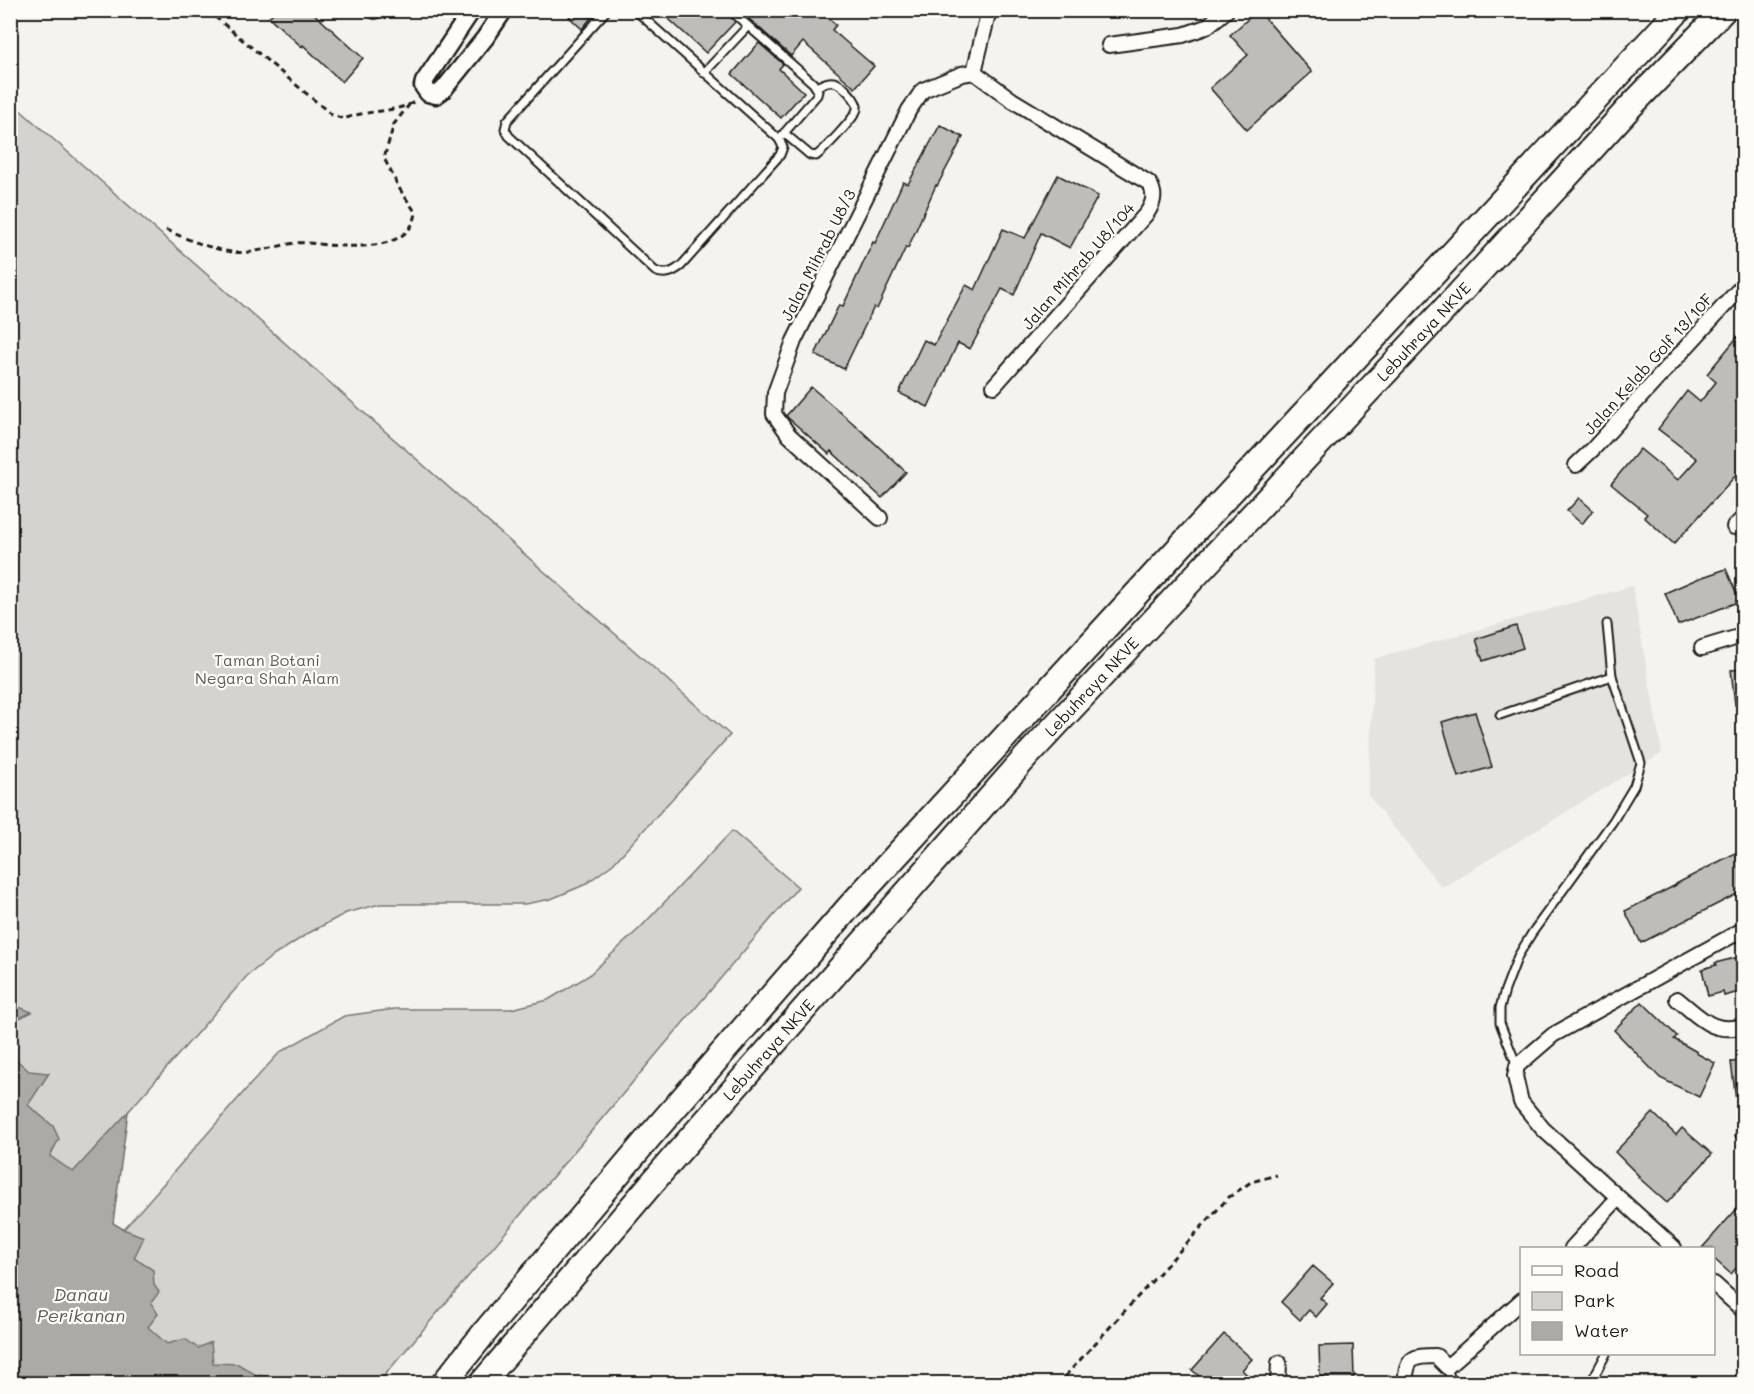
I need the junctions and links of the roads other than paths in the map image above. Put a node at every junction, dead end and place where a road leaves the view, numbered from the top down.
1 (472, 10) edge
2 (504, 10) edge
3 (607, 10) edge
4 (635, 10) edge
5 (730, 10) edge
6 (988, 10) edge
7 (1227, 10) edge
8 (1679, 10) edge
9 (1724, 10) edge
10 (748, 26) junction
11 (1109, 45) dead end
12 (704, 72) junction
13 (974, 72) junction
14 (816, 87) junction
15 (782, 136) junction
16 (1743, 284) edge
17 (994, 386) dead end
18 (1576, 465) dead end
19 (880, 518) dead end
20 (1607, 624) dead end
21 (1743, 638) edge
22 (1702, 648) dead end
23 (1612, 676) junction
24 (1500, 716) dead end
25 (1743, 928) edge
26 (1677, 999) dead end
27 (1743, 1026) edge
28 (1517, 1066) junction
29 (1743, 1128) edge
30 (1743, 1138) edge
31 (1618, 1198) junction
32 (1573, 1247) edge
33 (1673, 1247) edge
34 (1715, 1286) edge
35 (1520, 1301) edge
36 (1743, 1311) edge
37 (1605, 1355) edge
38 (1279, 1363) dead end
39 (1447, 1367) junction
40 (488, 1376) edge
41 (443, 1383) edge
42 (1278, 1383) edge
43 (1405, 1383) edge
44 (1452, 1383) edge
45 (1590, 1383) edge

1 - 2 street
3 - 15 lane
4 - 12 lane
5 - 10 lane
6 - 13 street
7 - 11 street
8 - 41 highway, Lebuhraya NKVE
9 - 40 highway, Lebuhraya NKVE
10 - 12 lane
10 - 14 lane
12 - 15 lane
13 - 17 street, Jalan Mihrab U8/104
13 - 19 street, Jalan Mihrab U8/3
14 - 15 lane
14 - 15 lane
16 - 18 street, Jalan Kelab Golf 13/10F
20 - 23 lane
21 - 22 street
23 - 24 lane
23 - 28 lane
25 - 28 street
26 - 27 street
28 - 31 street
29 - 30 lane
31 - 32 street
31 - 33 street
34 - 36 street
35 - 39 street
37 - 45 lane
38 - 42 street
39 - 43 street
39 - 44 lane

